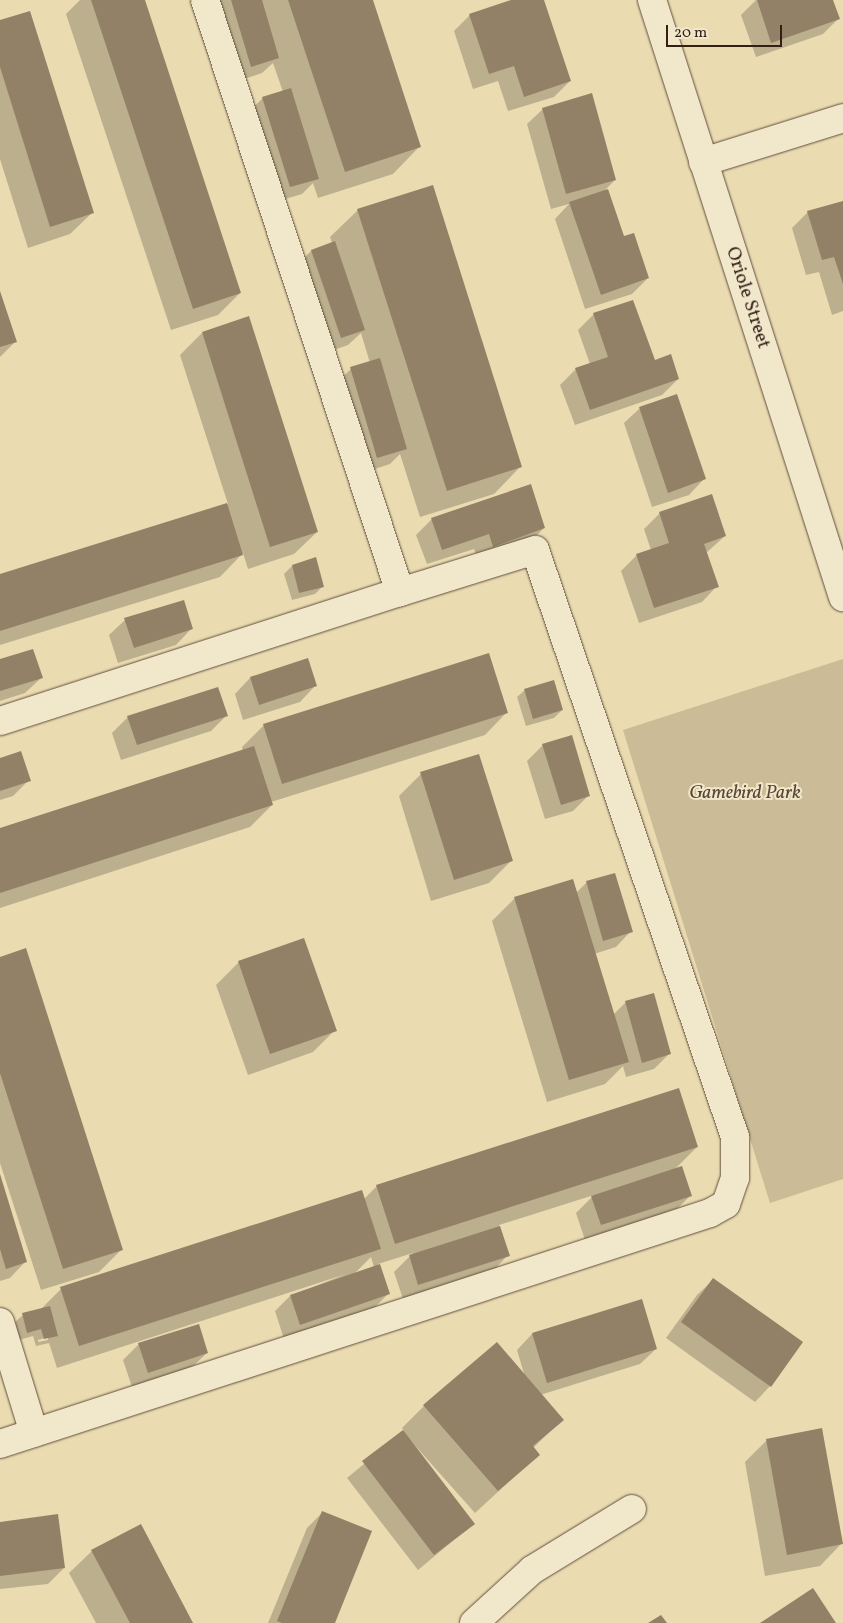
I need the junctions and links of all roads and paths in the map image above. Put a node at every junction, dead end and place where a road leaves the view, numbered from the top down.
1 (205, 0) edge
2 (652, 0) edge
3 (843, 118) edge
4 (703, 162) junction
5 (400, 592) junction
6 (843, 597) edge
7 (0, 721) edge
8 (0, 1322) edge
9 (34, 1433) junction
10 (0, 1444) edge
11 (632, 1509) dead end
12 (474, 1623) edge

1 - 5 street
2 - 4 street, Oriole Street
3 - 4 street
4 - 6 street, Oriole Street
5 - 7 street
5 - 9 street
8 - 9 street
9 - 10 street
11 - 12 street

